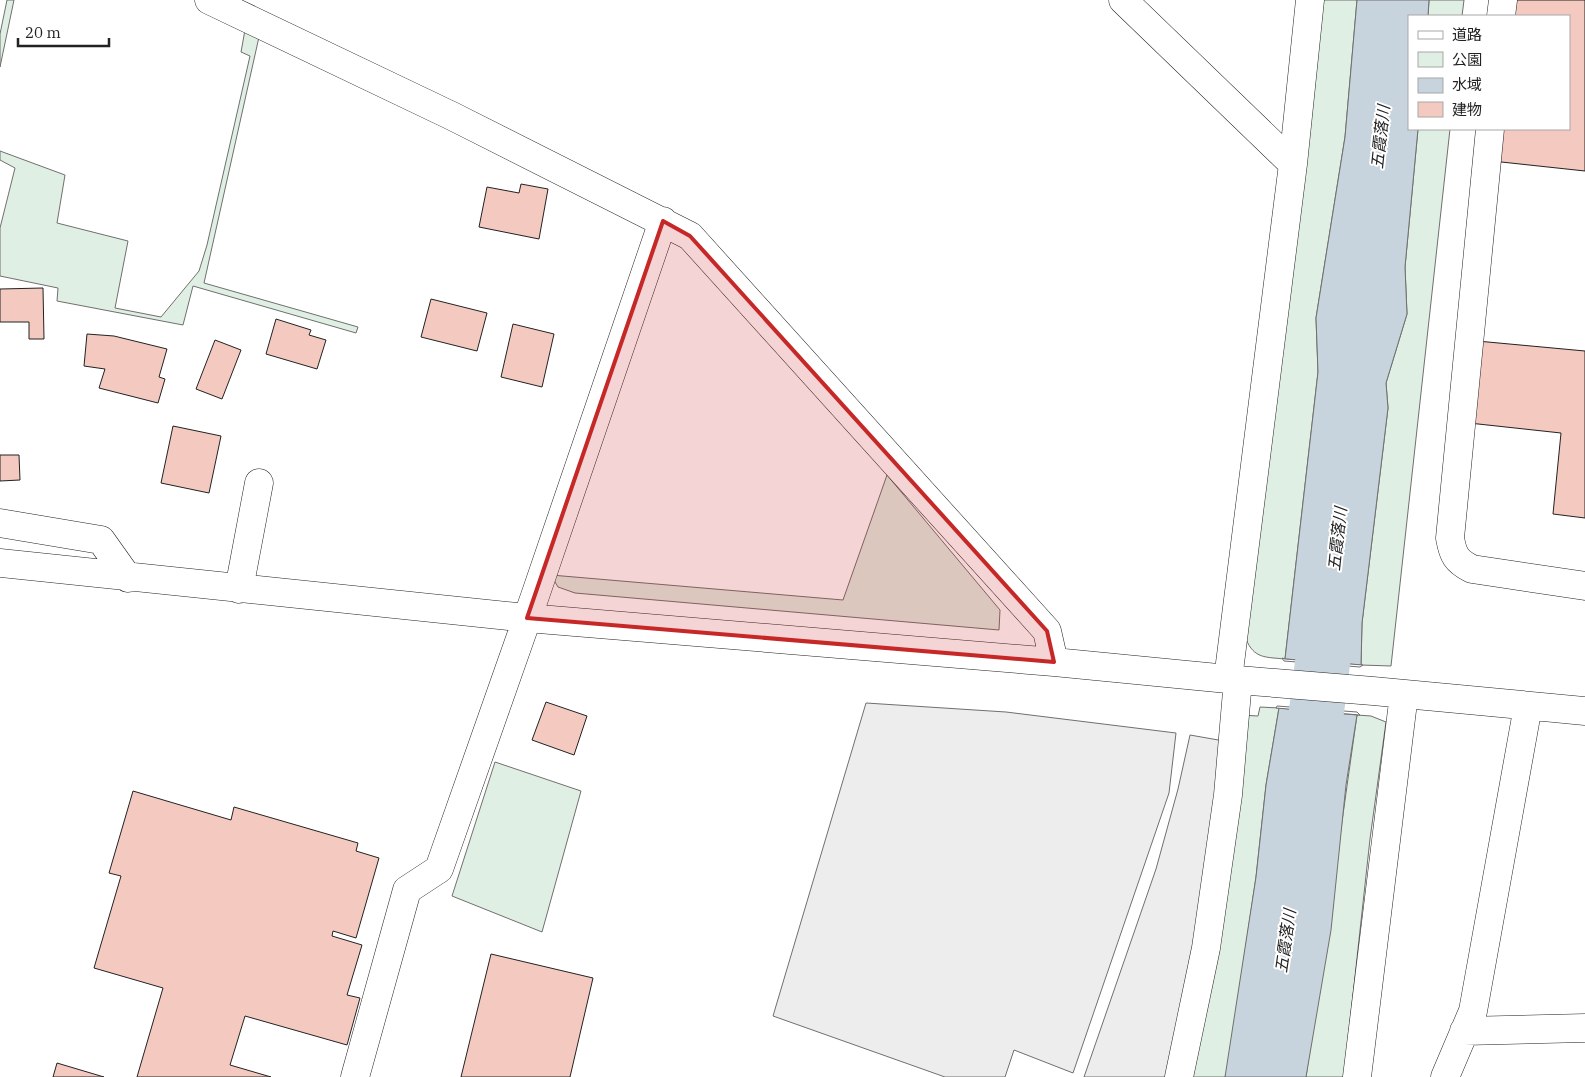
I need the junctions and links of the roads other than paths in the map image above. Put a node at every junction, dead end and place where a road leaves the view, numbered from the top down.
1 (209, 0) edge
2 (1123, 0) edge
3 (1310, 0) edge
4 (1503, 0) edge
5 (1501, 15) edge
6 (1490, 130) edge
7 (1292, 164) junction
8 (663, 221) junction
9 (259, 483) dead end
10 (0, 523) edge
11 (0, 564) edge
12 (128, 578) junction
13 (1585, 586) edge
14 (239, 589) junction
15 (527, 618) junction
16 (1054, 662) junction
17 (1243, 681) junction
18 (1404, 694) junction
19 (1528, 706) junction
20 (1585, 711) edge
21 (1585, 1028) edge
22 (1464, 1031) junction
23 (355, 1077) edge
24 (1179, 1077) edge
25 (1356, 1077) edge
26 (1445, 1077) edge

1 - 8 street
2 - 7 street
3 - 7 street
4 - 5 street
6 - 13 street
7 - 17 street
8 - 15 street
8 - 16 street
9 - 14 street
10 - 12 street
11 - 12 street
12 - 14 street
14 - 15 street
15 - 16 street
15 - 23 street
16 - 17 street
17 - 18 street
17 - 24 street
18 - 19 street
18 - 25 street
19 - 20 street
19 - 22 street
21 - 22 street
22 - 26 street

